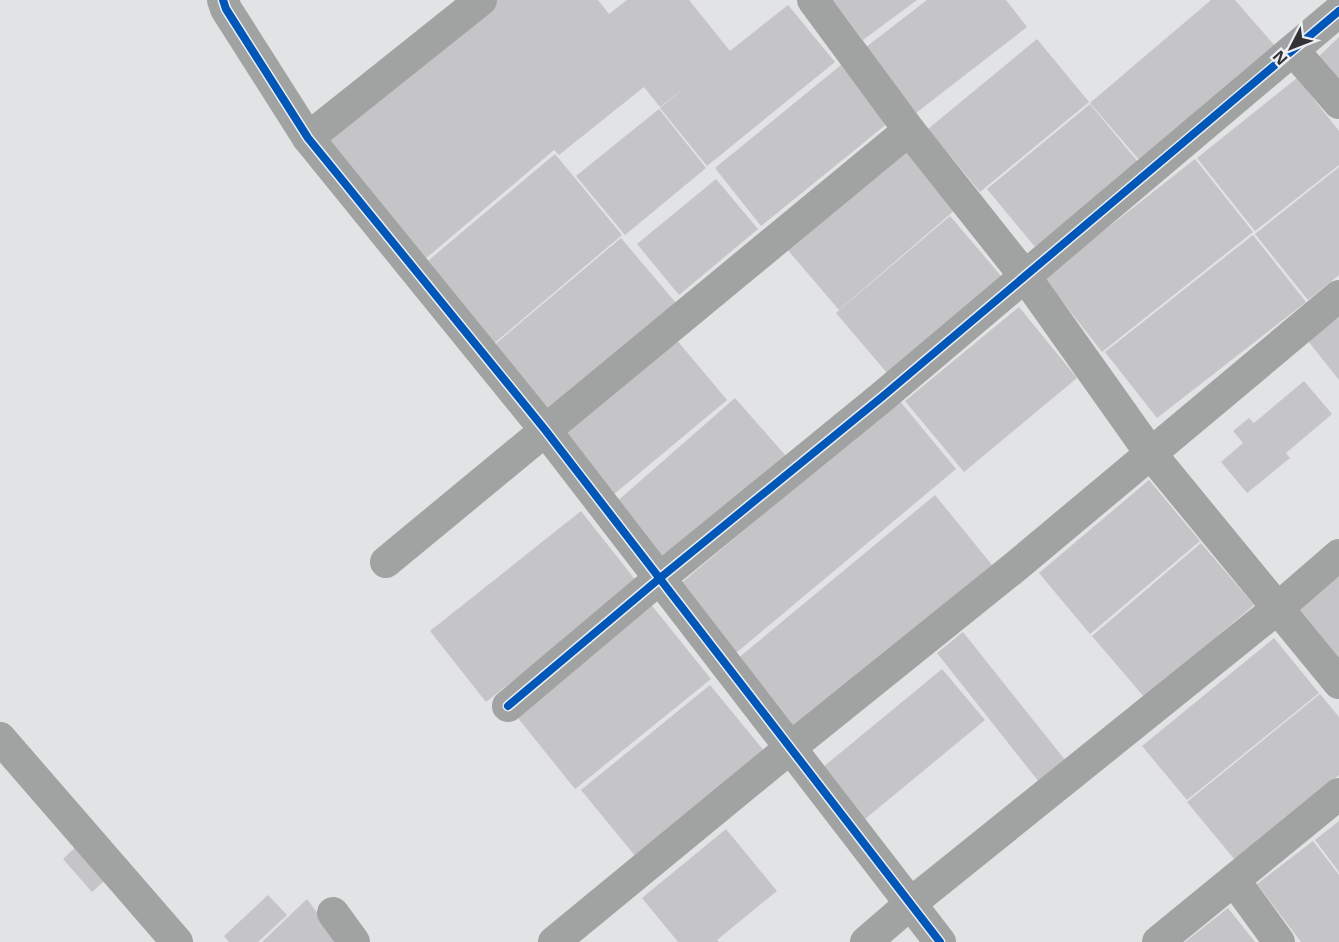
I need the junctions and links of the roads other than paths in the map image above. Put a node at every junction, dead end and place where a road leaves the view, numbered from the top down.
1 (223, 0) edge
2 (481, 0) edge
3 (813, 0) edge
4 (1339, 11) edge
5 (1293, 50) junction
6 (1339, 103) edge
7 (909, 130) junction
8 (309, 138) junction
9 (1024, 275) junction
10 (1339, 296) edge
11 (546, 431) junction
12 (1151, 454) junction
13 (1339, 555) edge
14 (386, 562) dead end
15 (660, 578) junction
16 (1278, 608) junction
17 (1339, 683) edge
18 (508, 706) dead end
19 (0, 738) edge
20 (790, 748) junction
21 (1339, 794) edge
22 (1234, 880) junction
23 (910, 904) junction
24 (333, 913) dead end
25 (177, 942) edge
26 (354, 942) edge
27 (554, 942) edge
28 (866, 942) edge
29 (940, 942) edge
30 (1158, 942) edge
31 (1279, 942) edge

1 - 8 street
2 - 8 street
3 - 7 street
4 - 5 street
5 - 6 street
5 - 9 street
7 - 9 street
7 - 11 street
8 - 11 street
9 - 12 street
9 - 15 street
10 - 12 street
11 - 14 street
11 - 15 street
12 - 16 street
12 - 20 street
13 - 16 street
15 - 18 street
15 - 20 street
16 - 17 street
16 - 23 street
19 - 25 street
20 - 23 street
20 - 27 street
21 - 22 street
22 - 30 street
22 - 31 street
23 - 28 street
23 - 29 street
24 - 26 street

